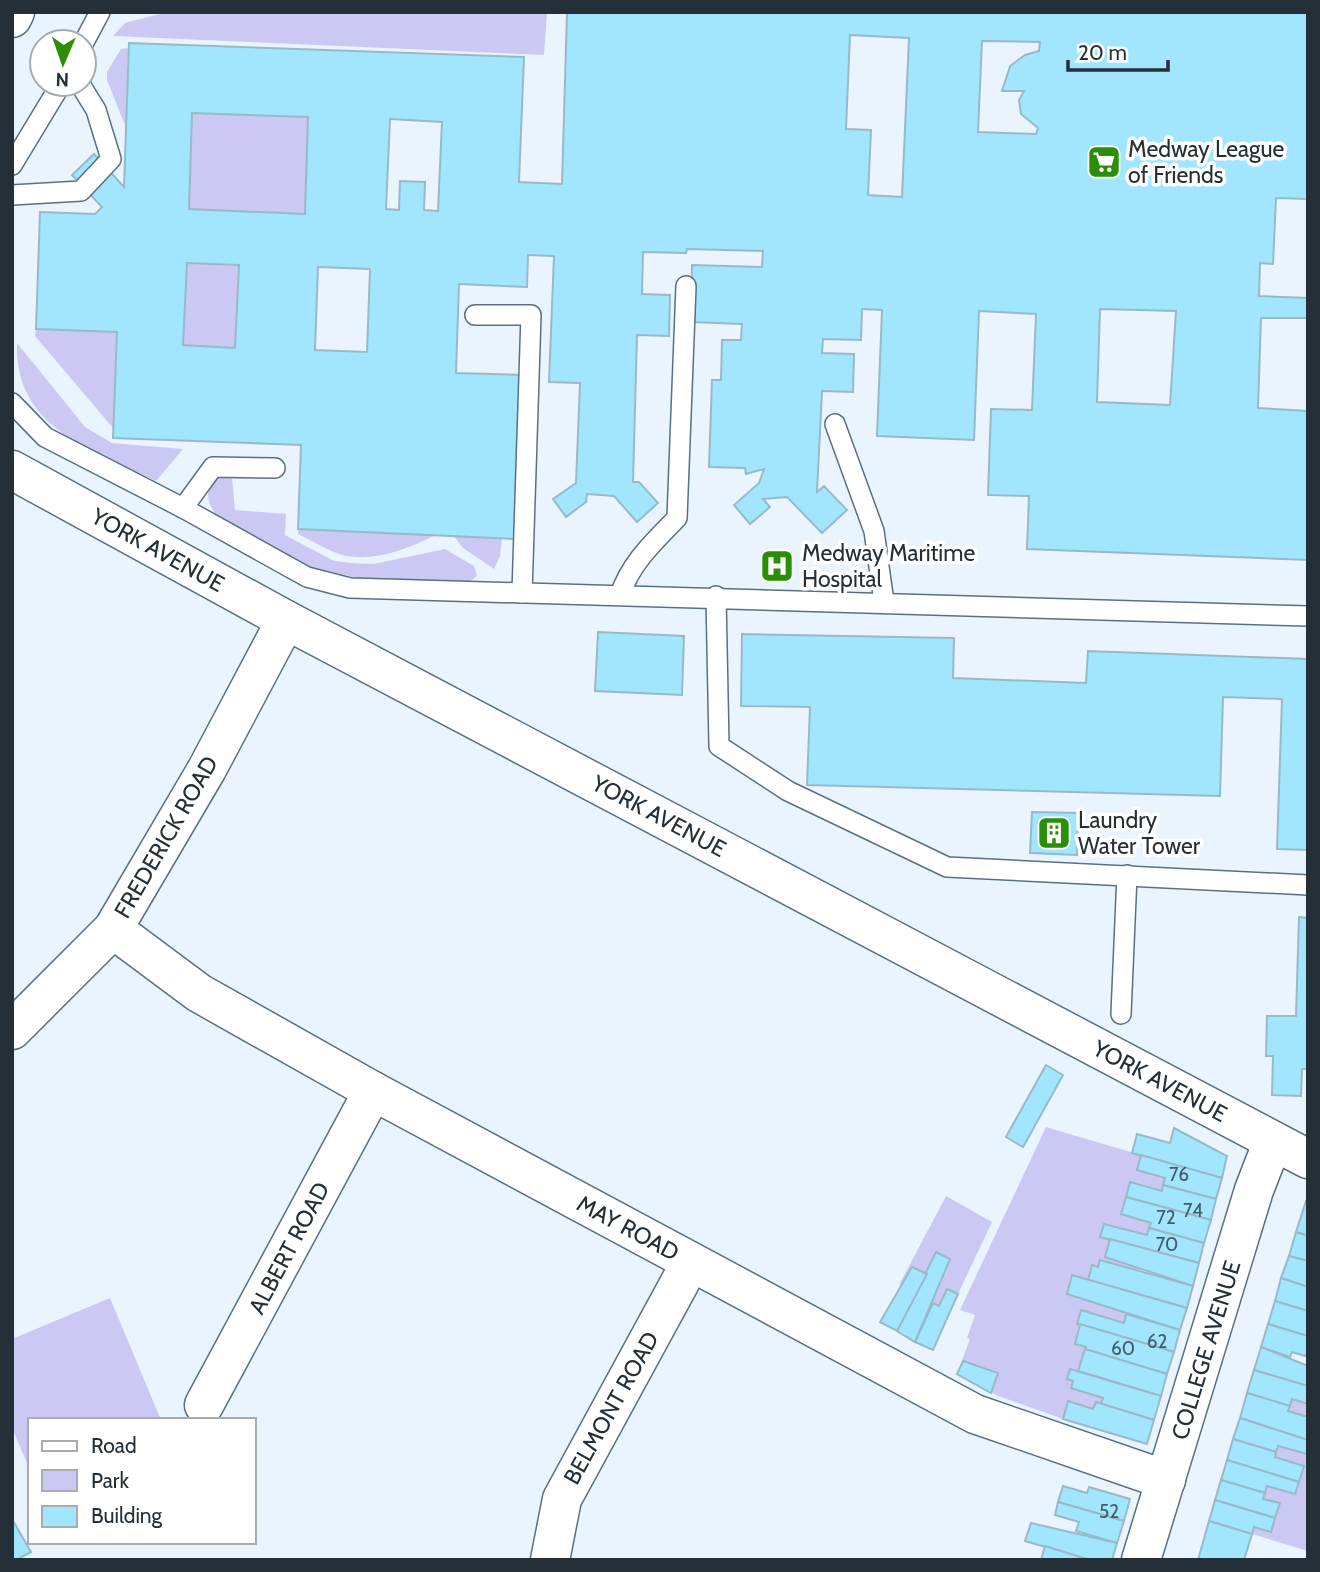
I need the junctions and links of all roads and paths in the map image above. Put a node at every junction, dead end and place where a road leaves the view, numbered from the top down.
1 (15, 12) edge
2 (100, 12) edge
3 (12, 18) edge
4 (91, 28) edge
5 (52, 98) edge
6 (89, 98) edge
7 (12, 164) edge
8 (12, 195) edge
9 (686, 286) dead end
10 (475, 315) dead end
11 (12, 403) edge
12 (835, 424) dead end
13 (275, 468) dead end
14 (12, 470) edge
15 (183, 508) junction
16 (522, 593) junction
17 (620, 595) junction
18 (716, 596) junction
19 (884, 602) junction
20 (1308, 616) edge
21 (286, 620) junction
22 (1127, 875) junction
23 (1308, 885) edge
24 (113, 929) junction
25 (1121, 1014) dead end
26 (12, 1030) edge
27 (373, 1091) junction
28 (1273, 1141) junction
29 (1308, 1159) edge
30 (691, 1262) junction
31 (204, 1405) dead end
32 (1167, 1480) junction
33 (550, 1560) edge
34 (1141, 1560) edge

1 - 3 street
2 - 4 lane
5 - 7 lane
6 - 8 lane
9 - 17 lane
10 - 16 lane
11 - 15 lane
12 - 19 lane
13 - 15 lane
14 - 21 street, YORK AVENUE
15 - 16 lane
16 - 17 lane
17 - 18 lane
18 - 19 lane
18 - 22 lane
19 - 20 lane
21 - 24 street, FREDERICK ROAD
21 - 28 street, YORK AVENUE
22 - 23 lane
22 - 25 lane
24 - 26 street, FREDERICK ROAD
24 - 27 street, MAY ROAD
27 - 30 street, MAY ROAD
27 - 31 street, ALBERT ROAD
28 - 29 street, YORK AVENUE
28 - 32 street, COLLEGE AVENUE
30 - 32 street, MAY ROAD
30 - 33 street, BELMONT ROAD
32 - 34 street, COLLEGE AVENUE

